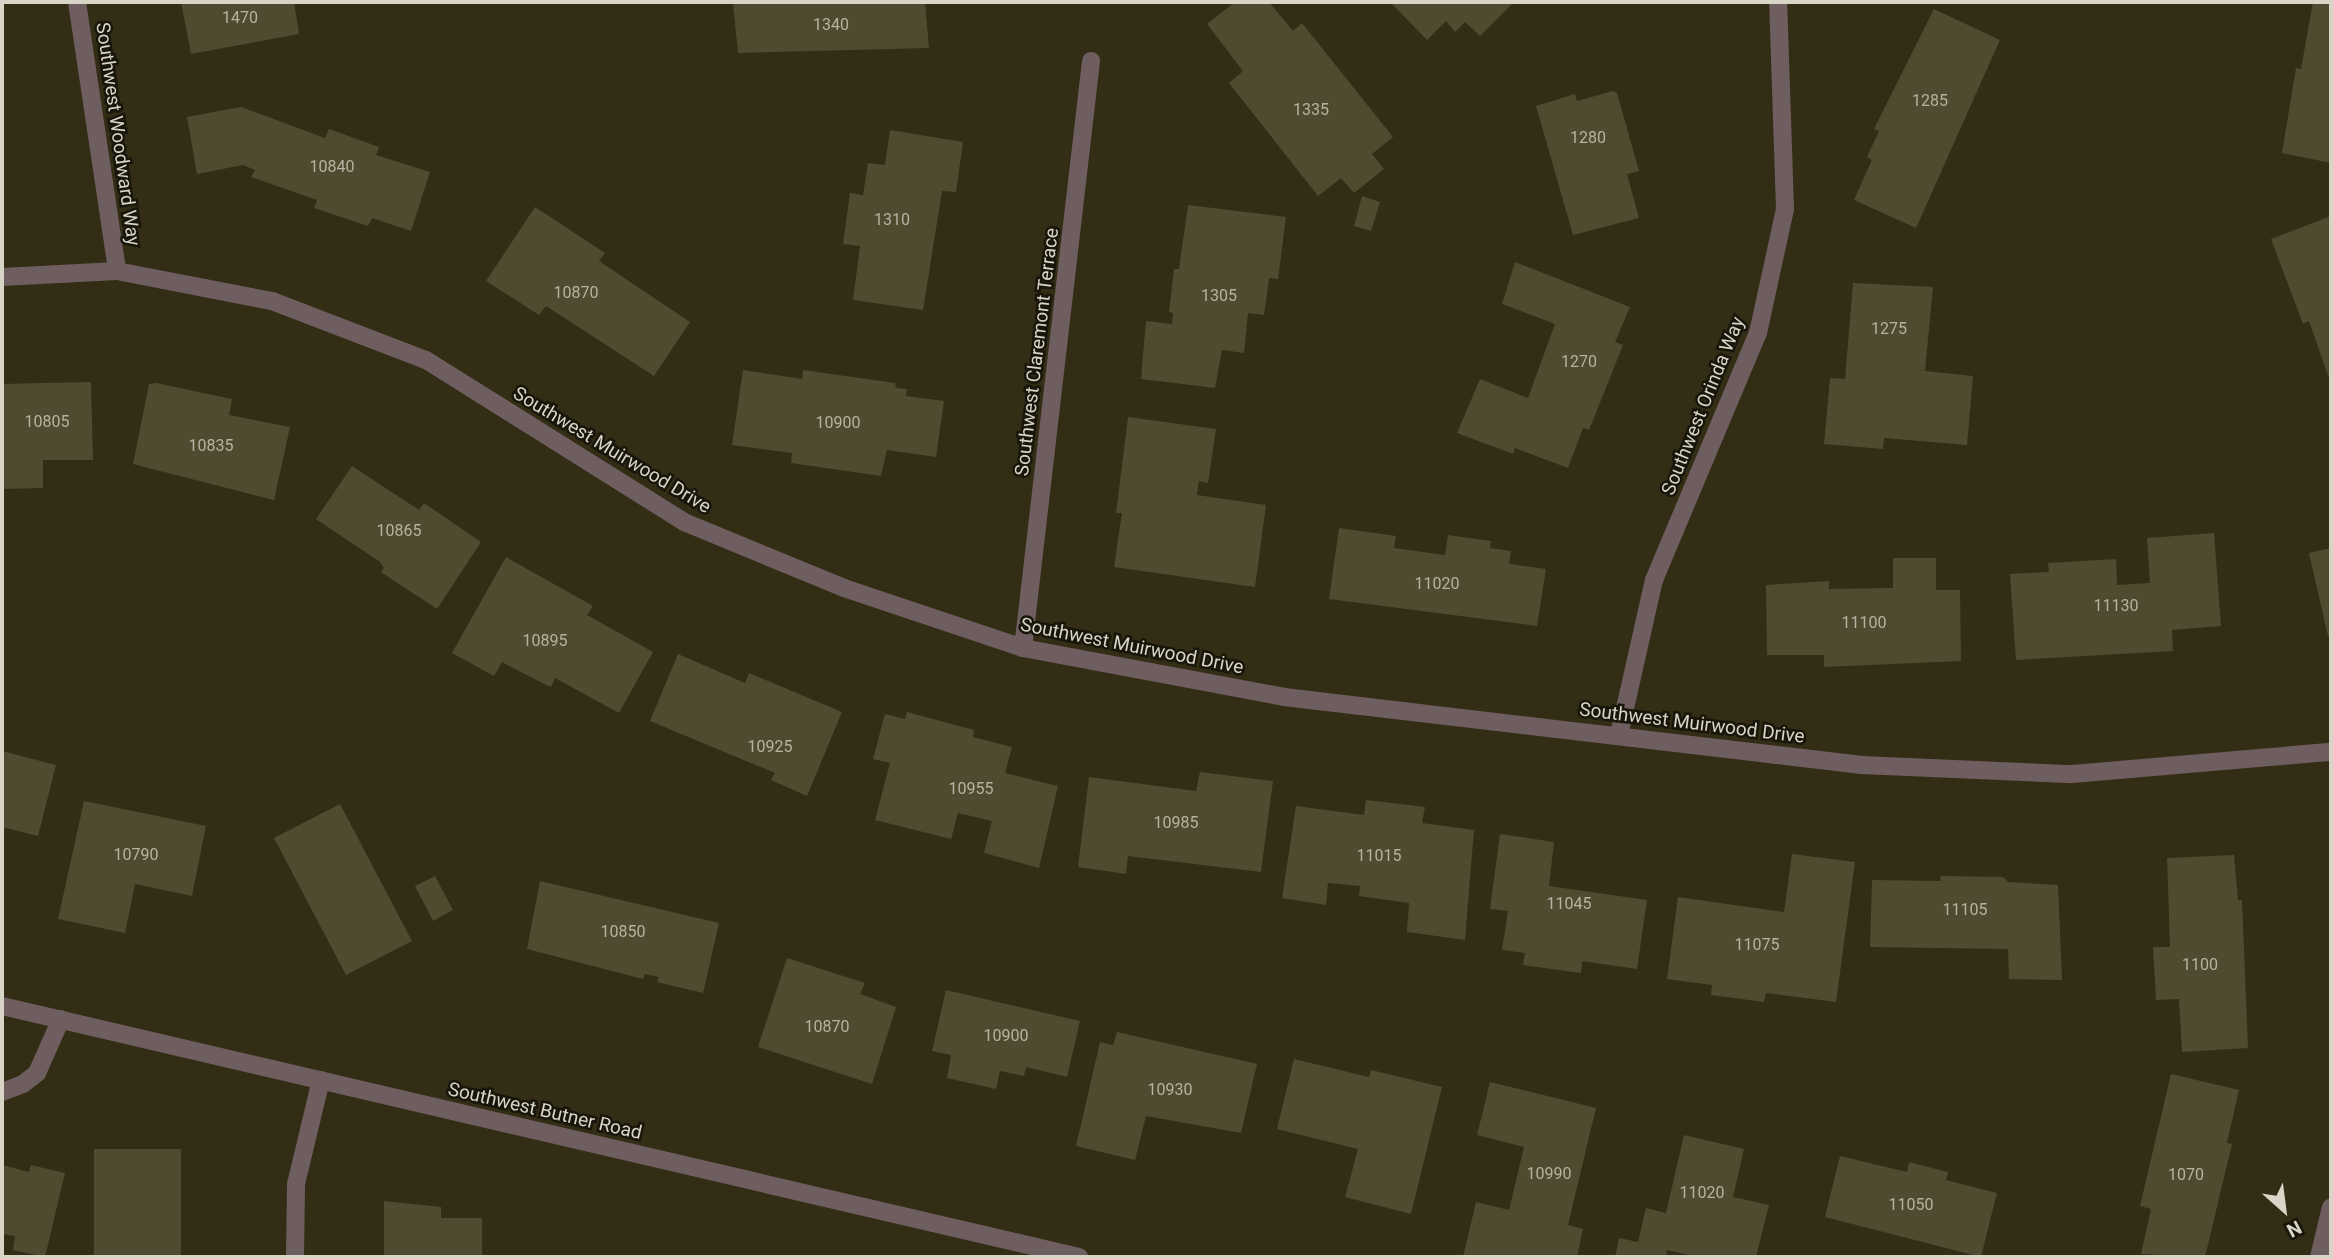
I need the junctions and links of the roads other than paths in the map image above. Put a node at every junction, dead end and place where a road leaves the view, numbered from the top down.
1 (77, 2) edge
2 (1778, 2) edge
3 (1091, 61) dead end
4 (117, 271) junction
5 (2, 277) edge
6 (1023, 648) junction
7 (1619, 736) junction
8 (2331, 752) edge
9 (2, 1006) edge
10 (61, 1019) junction
11 (321, 1080) junction
12 (2, 1092) edge
13 (2331, 1207) edge
14 (295, 1257) edge
15 (1079, 1257) edge
16 (2319, 1257) edge

1 - 4 street, Southwest Woodward Way
2 - 7 street, Southwest Orinda Way
3 - 6 street, Southwest Claremont Terrace
4 - 5 street, Southwest Muirwood Drive
4 - 6 street, Southwest Muirwood Drive
6 - 7 street, Southwest Muirwood Drive
7 - 8 street, Southwest Muirwood Drive
9 - 10 street, Southwest Butner Road
10 - 11 street, Southwest Butner Road
10 - 12 street
11 - 14 street
11 - 15 street, Southwest Butner Road
13 - 16 street

